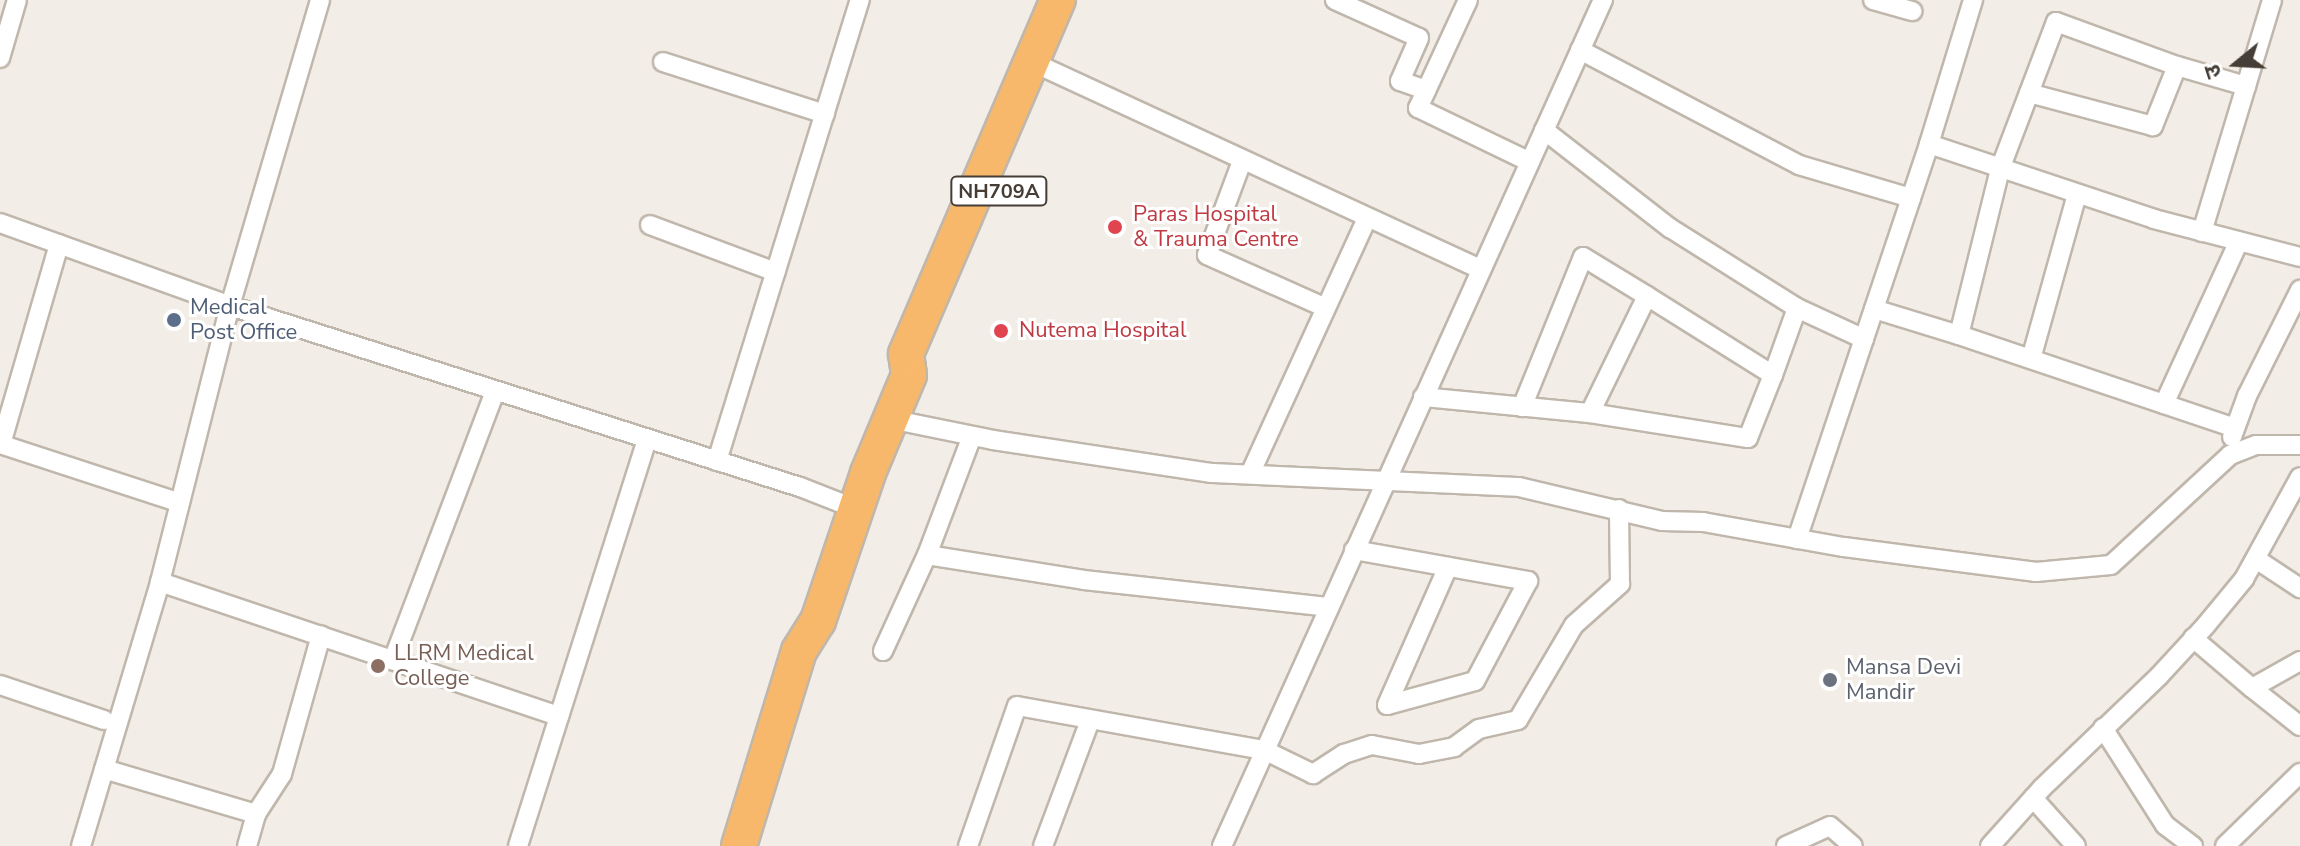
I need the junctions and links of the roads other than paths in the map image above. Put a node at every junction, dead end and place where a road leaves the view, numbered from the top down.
1 (17, 0) edge
2 (320, 0) edge
3 (860, 0) edge
4 (1058, 0) edge
5 (1082, 0) edge
6 (1335, 0) edge
7 (1468, 0) edge
8 (1603, 0) edge
9 (1873, 0) edge
10 (1973, 0) edge
11 (2272, 0) edge
12 (1912, 11) dead end
13 (1580, 50) junction
14 (1, 51) edge
15 (663, 62) dead end
16 (1040, 66) junction
17 (2177, 66) junction
18 (2246, 86) junction
19 (1426, 90) junction
20 (2029, 93) junction
21 (825, 114) junction
22 (1544, 130) junction
23 (1929, 144) junction
24 (1242, 161) junction
25 (1530, 162) junction
26 (2000, 169) junction
27 (2077, 194) junction
28 (1911, 198) junction
29 (1367, 218) junction
30 (0, 223) edge
31 (650, 225) dead end
32 (2202, 232) junction
33 (2239, 241) junction
34 (59, 244) junction
35 (2300, 257) edge
36 (1481, 269) junction
37 (776, 272) junction
38 (2300, 290) edge
39 (1647, 296) junction
40 (230, 306) junction
41 (1326, 308) junction
42 (1797, 308) junction
43 (1874, 309) junction
44 (1959, 335) junction
45 (1864, 339) junction
46 (2031, 359) junction
47 (1773, 375) junction
48 (495, 392) junction
49 (1423, 397) junction
50 (2164, 404) junction
51 (1522, 407) junction
52 (1590, 413) junction
53 (890, 419) junction
54 (2235, 428) junction
55 (972, 436) junction
56 (647, 439) junction
57 (1, 444) edge
58 (2300, 445) edge
59 (2230, 455) junction
60 (717, 461) junction
61 (1250, 474) junction
62 (2300, 477) edge
63 (1386, 479) junction
64 (180, 503) junction
65 (856, 509) junction
66 (1619, 509) junction
67 (1797, 539) junction
68 (1354, 550) junction
69 (927, 555) junction
70 (2256, 559) junction
71 (1448, 567) junction
72 (160, 582) junction
73 (2300, 588) edge
74 (1328, 607) junction
75 (818, 621) junction
76 (321, 635) junction
77 (2193, 638) junction
78 (883, 651) dead end
79 (393, 660) junction
80 (2300, 661) edge
81 (0, 685) edge
82 (2252, 688) junction
83 (559, 716) junction
84 (104, 720) dead end
85 (1090, 720) junction
86 (2300, 726) edge
87 (2103, 728) junction
88 (1264, 750) junction
89 (104, 769) junction
90 (2300, 773) edge
91 (2033, 798) junction
92 (256, 814) junction
93 (1830, 826) junction
94 (81, 846) edge
95 (247, 846) edge
96 (518, 846) edge
97 (739, 846) edge
98 (764, 846) edge
99 (968, 846) edge
100 (1043, 846) edge
101 (1222, 846) edge
102 (1786, 846) edge
103 (1821, 846) edge
104 (1853, 846) edge
105 (1990, 846) edge
106 (2076, 846) edge
107 (2193, 846) edge
108 (2225, 846) edge

1 - 14 street
2 - 40 street
3 - 21 street
4 - 16 highway, NH709A
5 - 16 highway, NH709A
6 - 19 street
7 - 19 street
8 - 13 street
9 - 12 street
10 - 23 street
11 - 18 street
13 - 22 street
13 - 28 street
15 - 21 street
16 - 24 street
16 - 53 highway, NH709A
17 - 18 street
17 - 20 street
17 - 20 street
18 - 32 street
19 - 25 street
20 - 26 street
21 - 37 street
22 - 25 street
22 - 42 street
23 - 26 street
23 - 28 street
24 - 29 street
24 - 41 street
25 - 36 street
26 - 27 street
26 - 44 street
27 - 32 street
27 - 46 street
28 - 43 street
29 - 36 street
29 - 41 street
30 - 34 street
31 - 37 street
32 - 33 street
33 - 35 street
33 - 50 street
34 - 40 street
34 - 57 street
36 - 49 street
37 - 60 street
38 - 54 street
39 - 47 street
39 - 51 street
39 - 52 street
40 - 48 street
40 - 64 street
41 - 61 street
42 - 45 street
42 - 47 street
43 - 44 street
43 - 45 street
44 - 46 street
45 - 67 street
46 - 50 street
47 - 52 street
48 - 56 street
48 - 79 street
49 - 51 street
49 - 63 street
50 - 54 street
51 - 52 street
53 - 55 street
53 - 65 highway, NH709A
54 - 59 street
55 - 61 street
55 - 69 street
56 - 60 street
56 - 83 street
57 - 64 street
58 - 59 street
59 - 67 street
60 - 65 street
61 - 63 street
62 - 70 street
63 - 66 street
63 - 68 street
64 - 72 street
65 - 75 highway, NH709A
66 - 67 street
66 - 88 street
68 - 71 street
68 - 74 street
69 - 74 street
69 - 78 street
70 - 73 street
70 - 77 street
71 - 71 street
72 - 76 street
72 - 89 street
74 - 88 street
75 - 97 highway, NH709A
75 - 98 highway, NH709A
76 - 79 street
76 - 92 street
77 - 82 street
77 - 87 street
79 - 83 street
80 - 82 street
81 - 84 street
82 - 86 street
83 - 96 street
85 - 88 street
85 - 99 street
85 - 100 street
87 - 91 street
87 - 107 street
88 - 101 street
89 - 92 street
89 - 94 street
90 - 108 street
91 - 105 street
91 - 106 street
92 - 95 street
93 - 102 street
93 - 103 street
93 - 104 street

